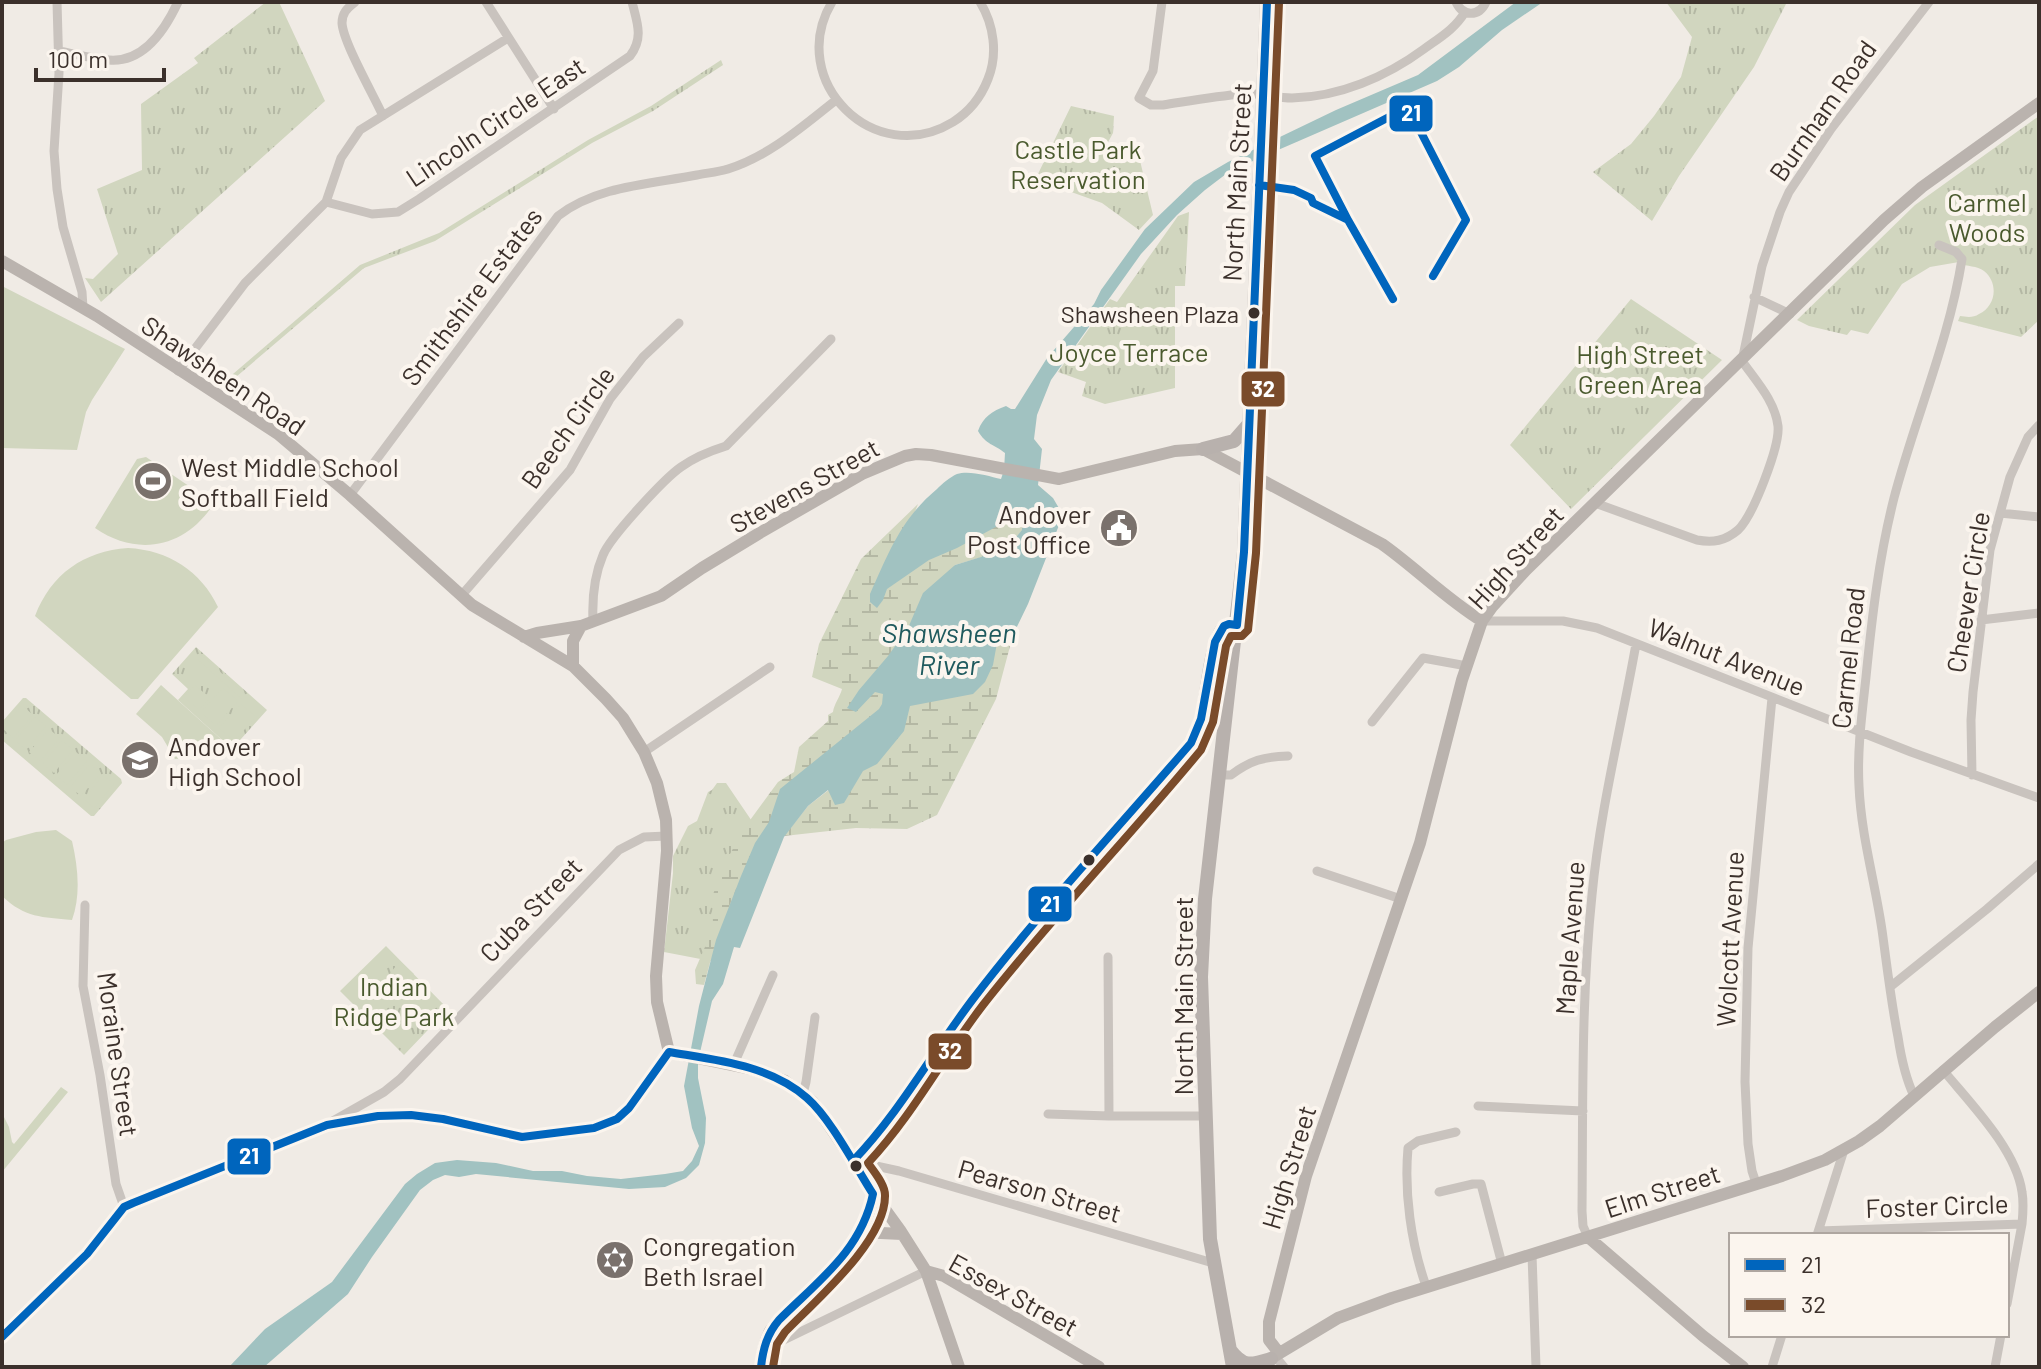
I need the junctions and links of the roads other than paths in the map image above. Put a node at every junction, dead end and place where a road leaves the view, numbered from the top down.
1 (57, 2) edge
2 (178, 2) edge
3 (355, 2) edge
4 (486, 2) edge
5 (632, 2) edge
6 (832, 2) edge
7 (980, 2) edge
8 (1162, 2) edge
9 (1267, 2) edge
10 (1456, 2) edge
11 (1486, 2) edge
12 (1929, 2) edge
13 (1465, 12) junction
14 (508, 38) junction
15 (59, 51) junction
16 (1264, 94) junction
17 (836, 100) junction
18 (2039, 103) edge
19 (554, 109) junction
20 (383, 116) junction
21 (326, 202) junction
22 (1939, 245) dead end
23 (2, 261) edge
24 (1754, 297) junction
25 (83, 308) junction
26 (1790, 314) junction
27 (679, 323) dead end
28 (831, 339) dead end
29 (1742, 361) junction
30 (178, 371) junction
31 (1249, 425) junction
32 (2039, 425) edge
33 (1203, 449) junction
34 (1247, 474) junction
35 (350, 495) junction
36 (1595, 503) junction
37 (2000, 513) junction
38 (2039, 517) edge
39 (461, 596) junction
40 (2039, 613) edge
41 (1981, 620) junction
42 (1482, 621) junction
43 (587, 624) junction
44 (1237, 625) junction
45 (524, 637) junction
46 (1636, 644) junction
47 (573, 666) junction
48 (1467, 666) junction
49 (770, 667) dead end
50 (1772, 698) junction
51 (1372, 722) dead end
52 (1860, 732) junction
53 (644, 752) junction
54 (1288, 756) dead end
55 (1972, 775) junction
56 (1218, 779) junction
57 (2039, 798) edge
58 (667, 836) junction
59 (2039, 864) edge
60 (1317, 871) dead end
61 (1401, 899) junction
62 (85, 905) dead end
63 (1108, 957) dead end
64 (773, 975) dead end
65 (1890, 987) junction
66 (2039, 992) edge
67 (815, 1017) dead end
68 (675, 1053) junction
69 (734, 1064) junction
70 (1943, 1070) junction
71 (803, 1093) junction
72 (1914, 1096) junction
73 (1478, 1106) dead end
74 (1583, 1111) junction
75 (1048, 1114) dead end
76 (1109, 1116) junction
77 (1206, 1116) junction
78 (327, 1125) junction
79 (1456, 1132) dead end
80 (1844, 1150) junction
81 (853, 1161) junction
82 (1756, 1183) junction
83 (1439, 1192) dead end
84 (873, 1194) junction
85 (124, 1207) junction
86 (2022, 1224) junction
87 (860, 1232) junction
88 (1818, 1233) edge
89 (902, 1234) junction
90 (1588, 1237) junction
91 (1532, 1255) junction
92 (1213, 1263) junction
93 (1502, 1264) junction
94 (926, 1271) junction
95 (1426, 1286) junction
96 (2009, 1293) edge
97 (2, 1337) edge
98 (1781, 1337) edge
99 (2001, 1337) edge
100 (1229, 1349) junction
101 (763, 1350) junction
102 (1274, 1360) edge
103 (759, 1366) edge
104 (959, 1367) edge
105 (1099, 1367) edge
106 (1233, 1367) edge
107 (1536, 1367) edge
108 (1743, 1367) edge
109 (1772, 1367) edge
110 (1995, 1367) edge

1 - 15 street
2 - 15 street
3 - 20 street
4 - 14 street
5 - 19 street, Lincoln Circle East
6 - 17 street
7 - 17 street
8 - 16 street
9 - 16 main road, North Main Street
10 - 13 street
11 - 13 street
12 - 24 street, Burnham Road
13 - 16 street
14 - 19 street
14 - 20 street
15 - 25 street
16 - 31 main road, North Main Street
17 - 35 street, Smithshire Estates
18 - 26 main road, High Street
19 - 21 street, Lincoln Circle East
20 - 21 street
21 - 30 street
22 - 52 street, Carmel Road
23 - 25 main road, Shawsheen Road
24 - 26 street
24 - 29 street, Burnham Road
25 - 30 main road, Shawsheen Road
26 - 29 main road, High Street
27 - 39 street, Beech Circle
28 - 43 street
29 - 36 main road, High Street
29 - 36 street
30 - 35 main road, Shawsheen Road
31 - 33 main road
31 - 34 main road, North Main Street
32 - 37 street, Cheever Circle
33 - 34 main road
33 - 43 main road, Stevens Street
34 - 42 main road
34 - 44 main road, North Main Street
35 - 39 main road, Shawsheen Road
36 - 42 main road, High Street
37 - 38 street
37 - 41 street, Cheever Circle
39 - 45 main road, Shawsheen Road
40 - 41 street
41 - 55 street, Cheever Circle
42 - 46 street, Walnut Avenue
42 - 48 main road, High Street
43 - 45 main road, Stevens Street
43 - 47 main road
44 - 56 main road, North Main Street
44 - 81 main road
45 - 47 main road, Shawsheen Road
46 - 50 street, Walnut Avenue
46 - 74 street, Maple Avenue
47 - 53 main road, Shawsheen Road
48 - 51 street
48 - 61 main road, High Street
49 - 53 street
50 - 52 street, Walnut Avenue
50 - 82 street, Wolcott Avenue
52 - 55 street, Walnut Avenue
52 - 65 street, Carmel Road
53 - 58 main road, Shawsheen Road
54 - 56 street
55 - 57 street, Walnut Avenue
56 - 77 main road, North Main Street
58 - 68 main road, Shawsheen Road
58 - 78 street, Cuba Street
59 - 65 street
60 - 61 street
61 - 102 main road, High Street
62 - 85 street, Moraine Street
63 - 76 street
64 - 69 street
65 - 72 street, Carmel Road
66 - 70 main road, Elm Street
67 - 71 street
68 - 69 main road, Essex Street
68 - 78 main road
69 - 71 main road, Essex Street
70 - 72 main road, Elm Street
70 - 86 street, Foster Circle
71 - 81 main road, Essex Street
72 - 80 main road, Elm Street
73 - 74 street
74 - 90 street, Maple Avenue
75 - 76 street
76 - 77 street
77 - 92 main road, North Main Street
78 - 85 main road
79 - 95 street
80 - 82 main road, Elm Street
80 - 88 street
81 - 84 main road, Essex Street
81 - 92 street, Pearson Street
82 - 90 main road, Elm Street
83 - 93 street
84 - 87 main road
84 - 89 main road, Essex Street
85 - 97 main road
86 - 88 street, Foster Circle
86 - 96 street
87 - 89 main road
87 - 101 main road
89 - 94 main road, Essex Street
90 - 91 main road, Elm Street
90 - 108 main road
91 - 93 main road, Elm Street
91 - 107 street
92 - 100 main road, North Main Street
93 - 95 main road, Elm Street
94 - 101 street
94 - 104 main road
94 - 105 main road, Essex Street
95 - 102 main road, Elm Street
98 - 109 street
99 - 110 street
100 - 102 main road
100 - 106 main road, North Main Street
101 - 103 main road

